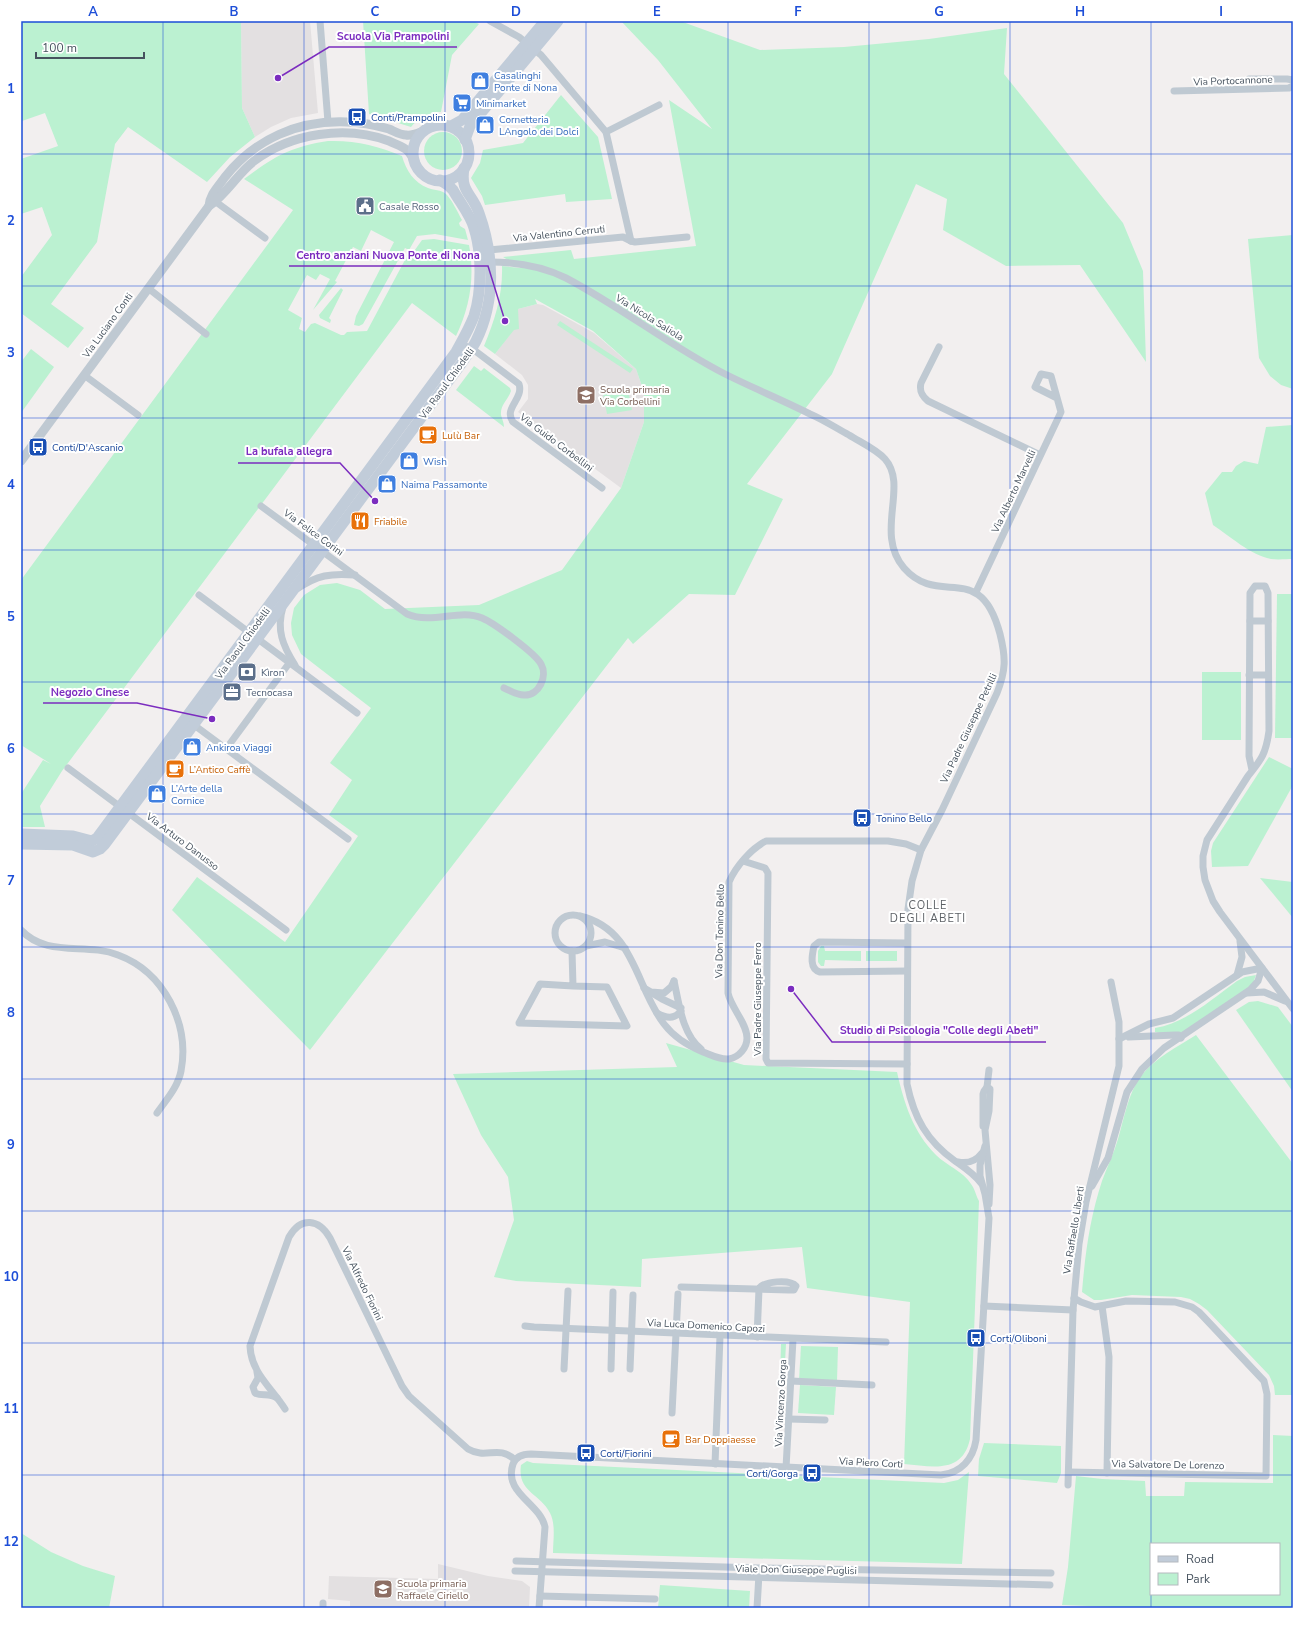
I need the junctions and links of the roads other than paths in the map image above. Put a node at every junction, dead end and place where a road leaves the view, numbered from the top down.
1 (320, 21) edge
2 (490, 21) edge
3 (545, 21) edge
4 (558, 21) edge
5 (530, 46) junction
6 (1249, 79) dead end
7 (1293, 80) edge
8 (1293, 86) edge
9 (1174, 92) dead end
10 (659, 105) dead end
11 (325, 123) junction
12 (451, 126) junction
13 (424, 131) junction
14 (606, 132) junction
15 (322, 134) junction
16 (465, 140) junction
17 (416, 164) junction
18 (464, 168) junction
19 (440, 180) junction
20 (211, 202) junction
21 (687, 237) dead end
22 (265, 238) dead end
23 (631, 241) junction
24 (489, 250) junction
25 (490, 262) junction
26 (148, 288) junction
27 (206, 334) dead end
28 (466, 346) junction
29 (939, 347) dead end
30 (84, 375) junction
31 (1057, 398) dead end
32 (138, 415) dead end
33 (1040, 455) junction
34 (21, 461) edge
35 (602, 488) dead end
36 (261, 506) dead end
37 (318, 548) junction
38 (355, 575) junction
39 (976, 592) junction
40 (199, 595) dead end
41 (288, 597) junction
42 (1250, 621) junction
43 (1268, 622) junction
44 (253, 635) junction
45 (290, 662) junction
46 (298, 668) junction
47 (1249, 675) junction
48 (1268, 675) junction
49 (504, 688) dead end
50 (357, 713) dead end
51 (189, 722) junction
52 (226, 748) junction
53 (68, 768) dead end
54 (1252, 770) junction
55 (124, 810) junction
56 (348, 839) dead end
57 (22, 842) edge
58 (921, 850) junction
59 (743, 861) junction
60 (580, 916) junction
61 (21, 930) edge
62 (286, 930) dead end
63 (1239, 938) junction
64 (907, 943) junction
65 (585, 946) junction
66 (625, 948) junction
67 (572, 951) junction
68 (1262, 968) junction
69 (907, 971) junction
70 (1237, 975) junction
71 (1111, 982) dead end
72 (573, 986) junction
73 (644, 988) junction
74 (651, 992) junction
75 (1245, 994) junction
76 (1288, 1002) junction
77 (681, 1009) junction
78 (1293, 1009) edge
79 (656, 1013) junction
80 (1181, 1038) junction
81 (1119, 1039) junction
82 (706, 1053) junction
83 (907, 1064) junction
84 (989, 1070) dead end
85 (157, 1113) dead end
86 (985, 1146) junction
87 (955, 1161) junction
88 (981, 1183) junction
89 (1088, 1191) junction
90 (988, 1208) junction
91 (681, 1287) dead end
92 (568, 1291) dead end
93 (614, 1292) dead end
94 (678, 1294) dead end
95 (633, 1295) dead end
96 (1074, 1298) junction
97 (984, 1306) junction
98 (1102, 1306) junction
99 (1073, 1310) junction
100 (525, 1326) dead end
101 (565, 1329) junction
102 (612, 1331) junction
103 (632, 1332) junction
104 (676, 1334) junction
105 (720, 1336) junction
106 (757, 1337) junction
107 (793, 1339) junction
108 (886, 1342) dead end
109 (611, 1369) dead end
110 (630, 1369) dead end
111 (564, 1370) dead end
112 (257, 1372) junction
113 (791, 1381) junction
114 (256, 1383) junction
115 (265, 1384) junction
116 (872, 1385) dead end
117 (263, 1394) junction
118 (278, 1400) junction
119 (285, 1409) dead end
120 (672, 1413) dead end
121 (789, 1419) junction
122 (825, 1420) dead end
123 (515, 1460) junction
124 (715, 1464) junction
125 (786, 1468) junction
126 (1069, 1472) junction
127 (1107, 1473) junction
128 (1068, 1485) dead end
129 (516, 1561) dead end
130 (542, 1562) junction
131 (759, 1568) junction
132 (515, 1571) dead end
133 (978, 1572) junction
134 (541, 1573) junction
135 (1051, 1573) dead end
136 (759, 1578) junction
137 (978, 1583) junction
138 (1050, 1585) dead end
139 (540, 1596) junction
140 (655, 1599) dead end
141 (539, 1608) edge
142 (757, 1608) edge

1 - 11 street
2 - 5 street
3 - 5 main road
4 - 5 main road
5 - 12 main road
5 - 14 street
5 - 16 main road
6 - 7 street, Via Portocannone
8 - 9 street, Via Portocannone
10 - 14 street
11 - 13 street, Via Luciano Conti
11 - 15 street
11 - 20 street, Via Luciano Conti
12 - 13 main road
12 - 16 main road
13 - 17 main road
14 - 23 street
15 - 17 street, Via Luciano Conti
15 - 20 street, Via Luciano Conti
16 - 18 main road
17 - 19 main road
18 - 19 main road
18 - 24 main road, Via Raoul Chiodelli
19 - 28 main road, Via Raoul Chiodelli
20 - 22 street
20 - 26 street, Via Luciano Conti
21 - 23 street, Via Valentino Cerruti
23 - 24 street, Via Valentino Cerruti
24 - 25 main road, Via Raoul Chiodelli
25 - 28 main road, Via Raoul Chiodelli
25 - 39 street, Via Nicola Saliola
26 - 27 street
26 - 30 street, Via Luciano Conti
28 - 35 street, Via Guido Corbellini
28 - 37 main road, Via Raoul Chiodelli
29 - 33 street
30 - 32 street
30 - 34 street, Via Luciano Conti
31 - 33 street, Via Alberto Marvelli
33 - 39 street, Via Alberto Marvelli
36 - 37 street, Via Felice Corini
37 - 38 street, Via Felice Corini
37 - 41 main road, Via Raoul Chiodelli
37 - 44 main road, Via Raoul Chiodelli
38 - 41 street
38 - 49 street, Via Felice Corini
39 - 58 street, Via Padre Giuseppe Petrilli
40 - 44 street
41 - 44 main road, Via Raoul Chiodelli
41 - 46 street
42 - 43 street
42 - 43 street
42 - 47 street
43 - 48 street
44 - 45 street
44 - 51 main road, Via Raoul Chiodelli
45 - 46 street
45 - 52 street
46 - 50 street
47 - 48 street
47 - 54 street
48 - 54 street
51 - 52 street
51 - 55 main road, Via Raoul Chiodelli
52 - 56 street
53 - 55 street, Via Arturo Danusso
54 - 63 street
55 - 57 main road, Via Raoul Chiodelli
55 - 62 street, Via Arturo Danusso
58 - 59 street, Via Don Tonino Bello
58 - 64 street, Via Padre Giuseppe Petrilli
59 - 82 street, Via Don Tonino Bello
59 - 83 street, Via Padre Giuseppe Ferro
60 - 65 street
60 - 66 street, Via Don Tonino Bello
60 - 67 street
61 - 85 street
63 - 68 street
63 - 70 street
64 - 69 street, Via Padre Giuseppe Petrilli
64 - 69 street
65 - 66 street
65 - 67 street
66 - 73 street, Via Don Tonino Bello
67 - 72 street
68 - 70 street
68 - 75 street
68 - 76 street
69 - 83 street, Via Padre Giuseppe Petrilli
70 - 81 street
71 - 81 street, Via Raffaello Liberti
72 - 72 street
73 - 74 street
73 - 79 street, Via Don Tonino Bello
74 - 77 street
74 - 77 street, Via Don Tonino Bello
75 - 76 street
75 - 80 street
76 - 78 street
77 - 79 street
77 - 82 street, Via Don Tonino Bello
79 - 82 street, Via Don Tonino Bello
80 - 81 street
80 - 89 street
81 - 89 street, Via Raffaello Liberti
83 - 87 street, Via Padre Giuseppe Petrilli
84 - 86 street, Via Piero Corti
86 - 87 street
86 - 88 street, Via Piero Corti
86 - 90 street, Via Piero Corti
87 - 88 street, Via Padre Giuseppe Petrilli
88 - 90 street, Via Piero Corti
89 - 96 street, Via Raffaello Liberti
90 - 97 street, Via Piero Corti
91 - 106 street
92 - 101 street
93 - 102 street
94 - 104 street
95 - 103 street
96 - 98 street
96 - 99 street, Via Raffaello Liberti
97 - 99 street
97 - 125 street, Via Piero Corti
98 - 127 street
98 - 127 street, Via Salvatore De Lorenzo
99 - 126 street, Via Raffaello Liberti
100 - 101 street, Via Luca Domenico Capozi
101 - 102 street, Via Luca Domenico Capozi
101 - 111 street
102 - 103 street, Via Luca Domenico Capozi
102 - 109 street
103 - 104 street, Via Luca Domenico Capozi
103 - 110 street
104 - 105 street, Via Luca Domenico Capozi
104 - 120 street
105 - 106 street, Via Luca Domenico Capozi
105 - 124 street
106 - 107 street, Via Luca Domenico Capozi
107 - 108 street, Via Luca Domenico Capozi
107 - 113 street, Via Vincenzo Gorga
112 - 114 street, Via Alfredo Fiorini
112 - 115 street, Via Alfredo Fiorini
112 - 123 street, Via Alfredo Fiorini
113 - 116 street
113 - 121 street, Via Vincenzo Gorga
114 - 115 street
114 - 117 street
115 - 117 street
115 - 118 street, Via Alfredo Fiorini
117 - 118 street
118 - 119 street, Via Alfredo Fiorini
121 - 122 street
121 - 125 street, Via Vincenzo Gorga
123 - 124 street, Via Piero Corti
123 - 130 street
124 - 125 street, Via Piero Corti
126 - 127 street, Via Salvatore De Lorenzo
126 - 128 street, Via Raffaello Liberti
129 - 130 street, Viale Don Giuseppe Puglisi
130 - 131 street, Viale Don Giuseppe Puglisi
130 - 134 street
131 - 133 street, Viale Don Giuseppe Puglisi
131 - 136 street
132 - 134 street, Viale Don Giuseppe Puglisi
133 - 135 street, Viale Don Giuseppe Puglisi
133 - 137 street
134 - 136 street, Viale Don Giuseppe Puglisi
134 - 139 street
136 - 137 street, Viale Don Giuseppe Puglisi
136 - 142 street
137 - 138 street, Viale Don Giuseppe Puglisi
139 - 140 street
139 - 141 street

